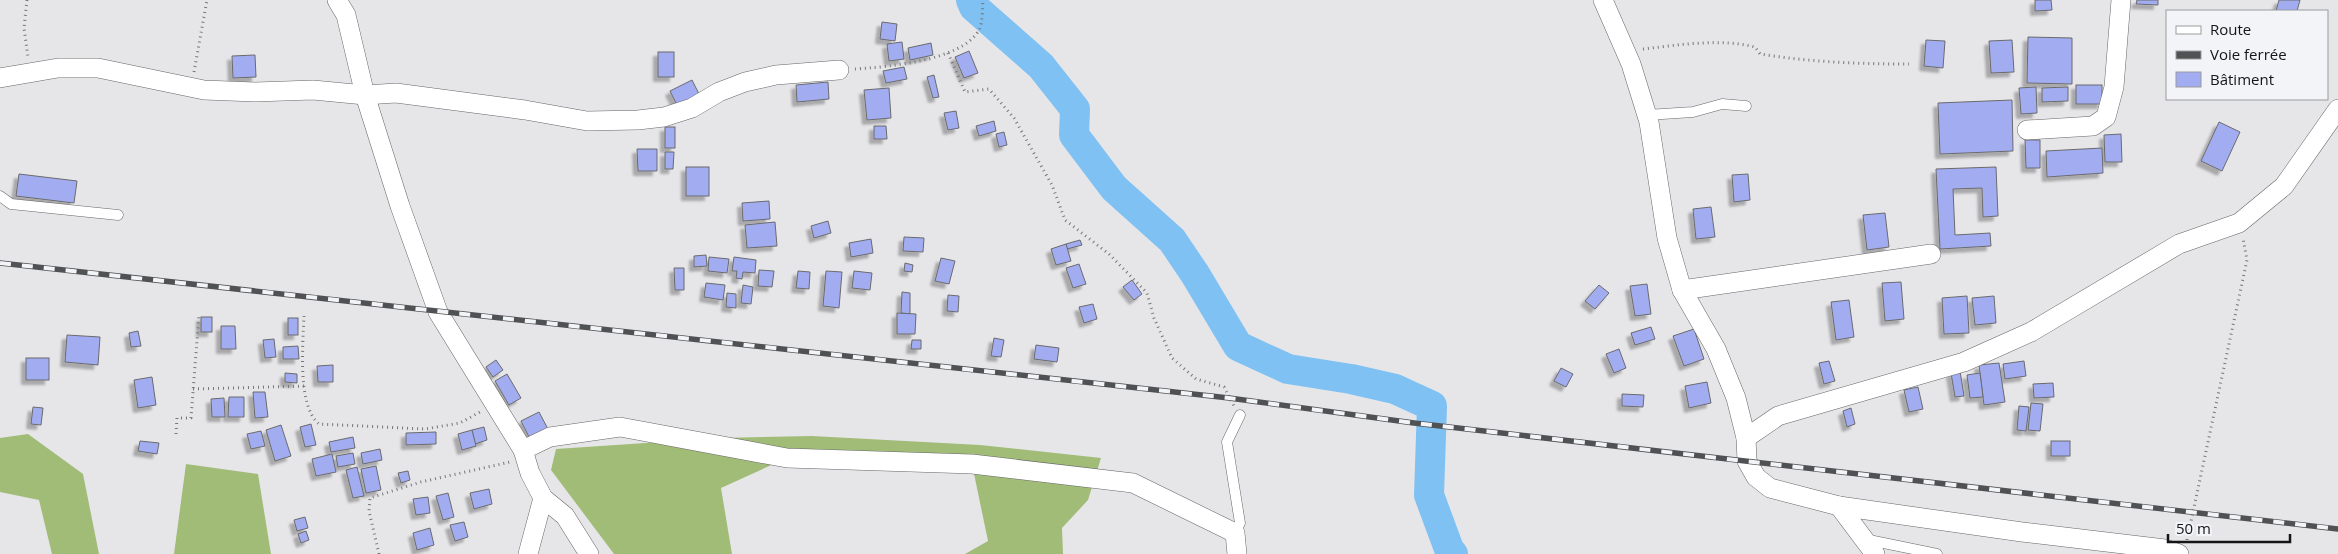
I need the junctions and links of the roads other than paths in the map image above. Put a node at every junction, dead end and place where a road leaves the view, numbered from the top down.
1 (337, 0) edge
2 (1603, 0) edge
3 (2121, 0) edge
4 (839, 70) road end
5 (0, 78) edge
6 (365, 95) junction
7 (1746, 106) dead end
8 (2338, 109) edge
9 (1647, 116) junction
10 (2027, 130) dead end
11 (0, 196) edge
12 (118, 215) dead end
13 (1931, 254) dead end
14 (1682, 290) junction
15 (1240, 415) road end
16 (1746, 438) junction
17 (524, 454) junction
18 (543, 498) junction
19 (1839, 506) junction
20 (1235, 533) junction
21 (1863, 539) junction
22 (528, 554) edge
23 (589, 554) edge
24 (1237, 554) edge
25 (1875, 554) edge
26 (1937, 554) edge
27 (2179, 554) edge

1 - 6 street
2 - 9 street
3 - 10 street
4 - 6 street
5 - 6 street
6 - 17 street
7 - 9 lane
8 - 16 street
9 - 14 street
11 - 12 lane
13 - 14 street
14 - 16 street
15 - 20 lane
16 - 19 street
17 - 18 street
17 - 20 street
18 - 22 street
18 - 23 street
19 - 21 street
19 - 27 street
20 - 24 street
21 - 25 street
21 - 26 lane

